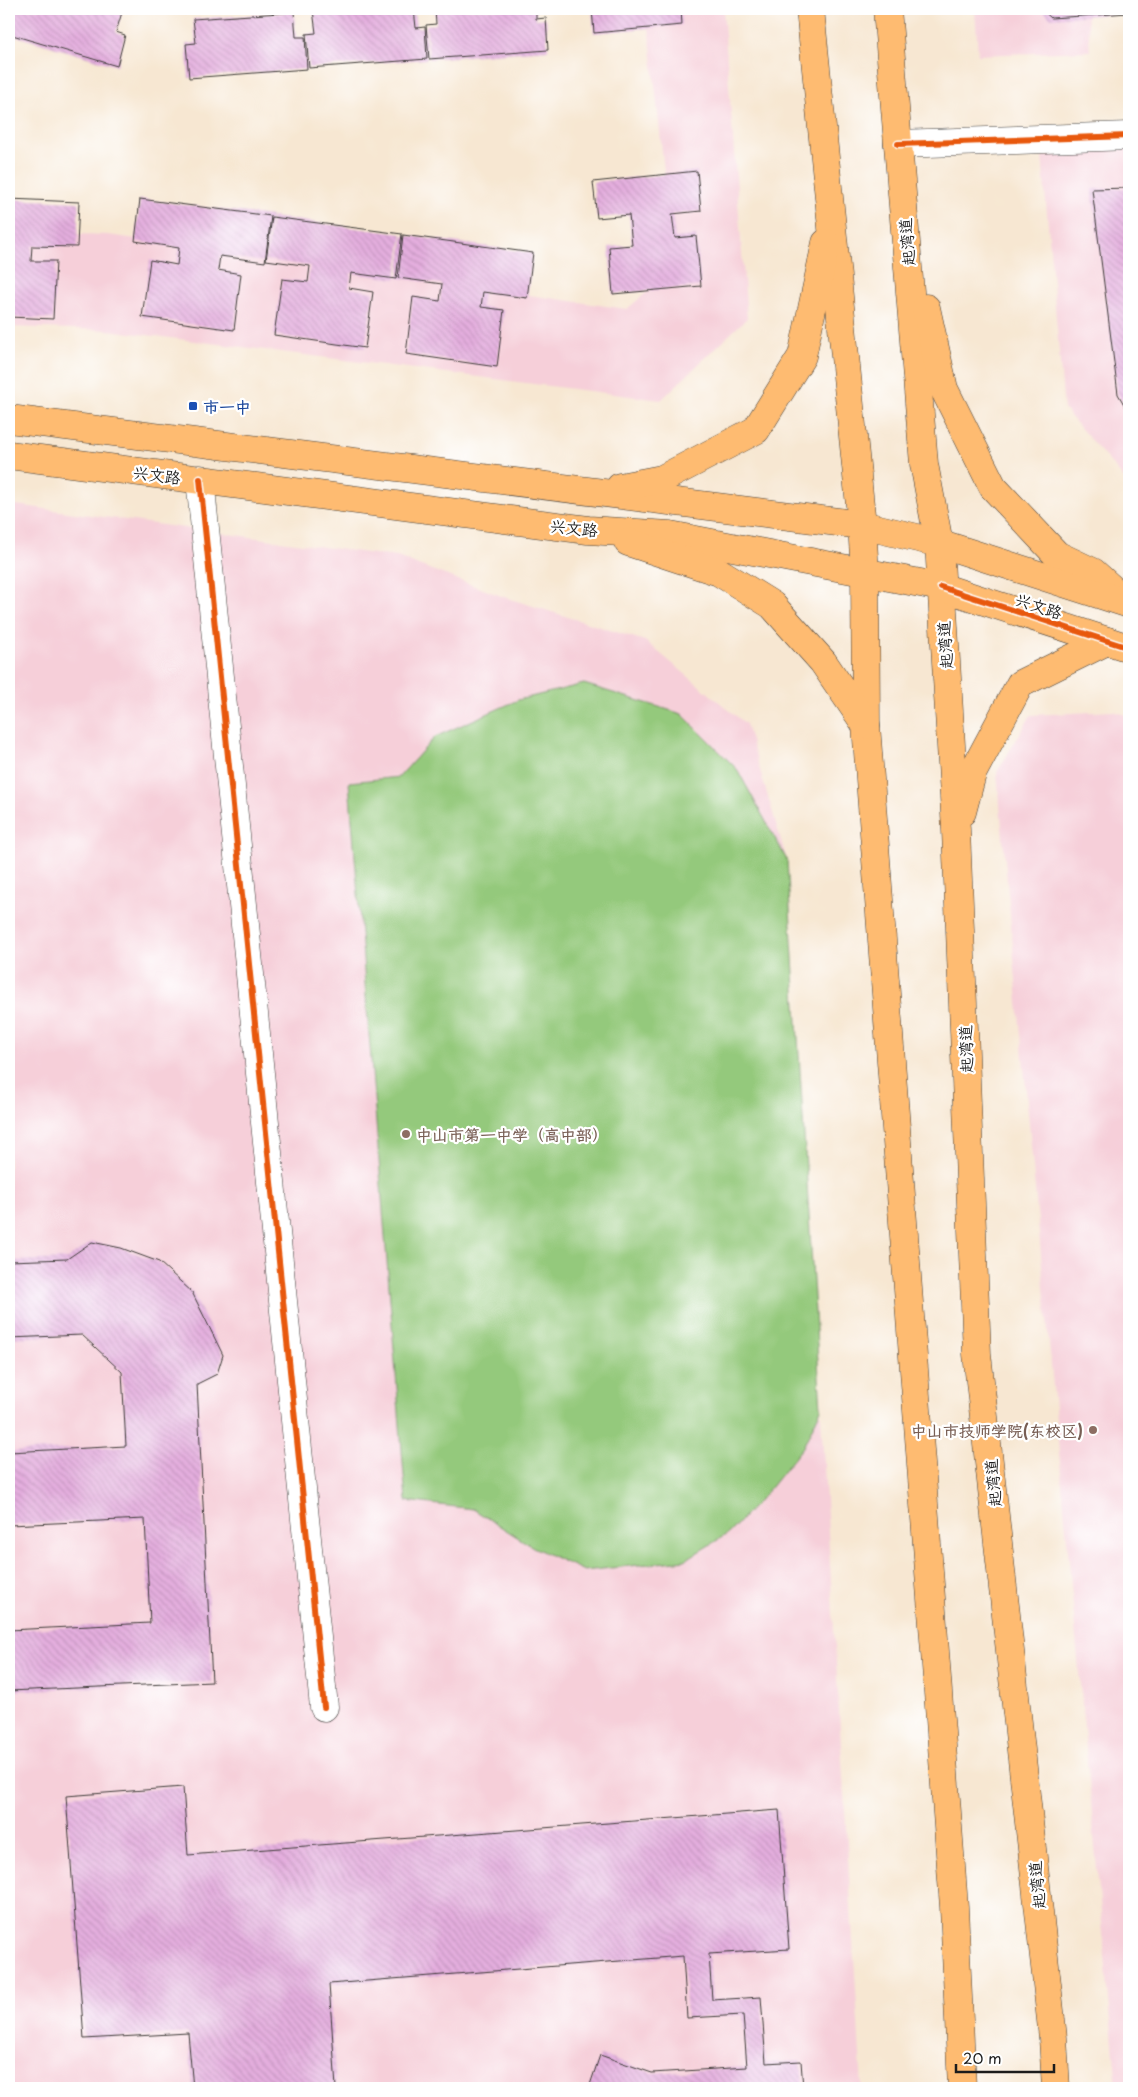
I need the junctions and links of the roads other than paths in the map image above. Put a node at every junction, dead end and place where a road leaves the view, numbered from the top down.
1 (810, 9) edge
2 (887, 9) edge
3 (1129, 136) edge
4 (898, 144) junction
5 (904, 214) junction
6 (831, 217) junction
7 (9, 419) edge
8 (9, 455) edge
9 (200, 480) junction
10 (596, 492) junction
11 (862, 525) junction
12 (588, 530) junction
13 (939, 543) junction
14 (865, 573) junction
15 (940, 588) junction
16 (1129, 604) edge
17 (1118, 644) edge
18 (866, 725) junction
19 (956, 830) junction
20 (324, 1708) dead end
21 (962, 2088) edge
22 (1056, 2088) edge

1 - 6 main road
2 - 4 main road, 起湾道
3 - 4 street
4 - 5 main road, 起湾道
5 - 13 main road, 起湾道
5 - 16 main road
6 - 10 main road
6 - 11 main road
7 - 10 main road, 兴文路
8 - 9 main road, 兴文路
9 - 12 main road, 兴文路
9 - 20 street
10 - 11 main road, 兴文路
11 - 13 main road, 兴文路
11 - 14 main road
12 - 14 main road, 兴文路
12 - 18 main road
13 - 15 main road, 起湾道
13 - 16 main road, 兴文路
14 - 15 main road, 兴文路
14 - 18 main road
15 - 17 main road, 兴文路
15 - 19 main road, 起湾道
17 - 19 main road
18 - 21 main road
19 - 22 main road, 起湾道

